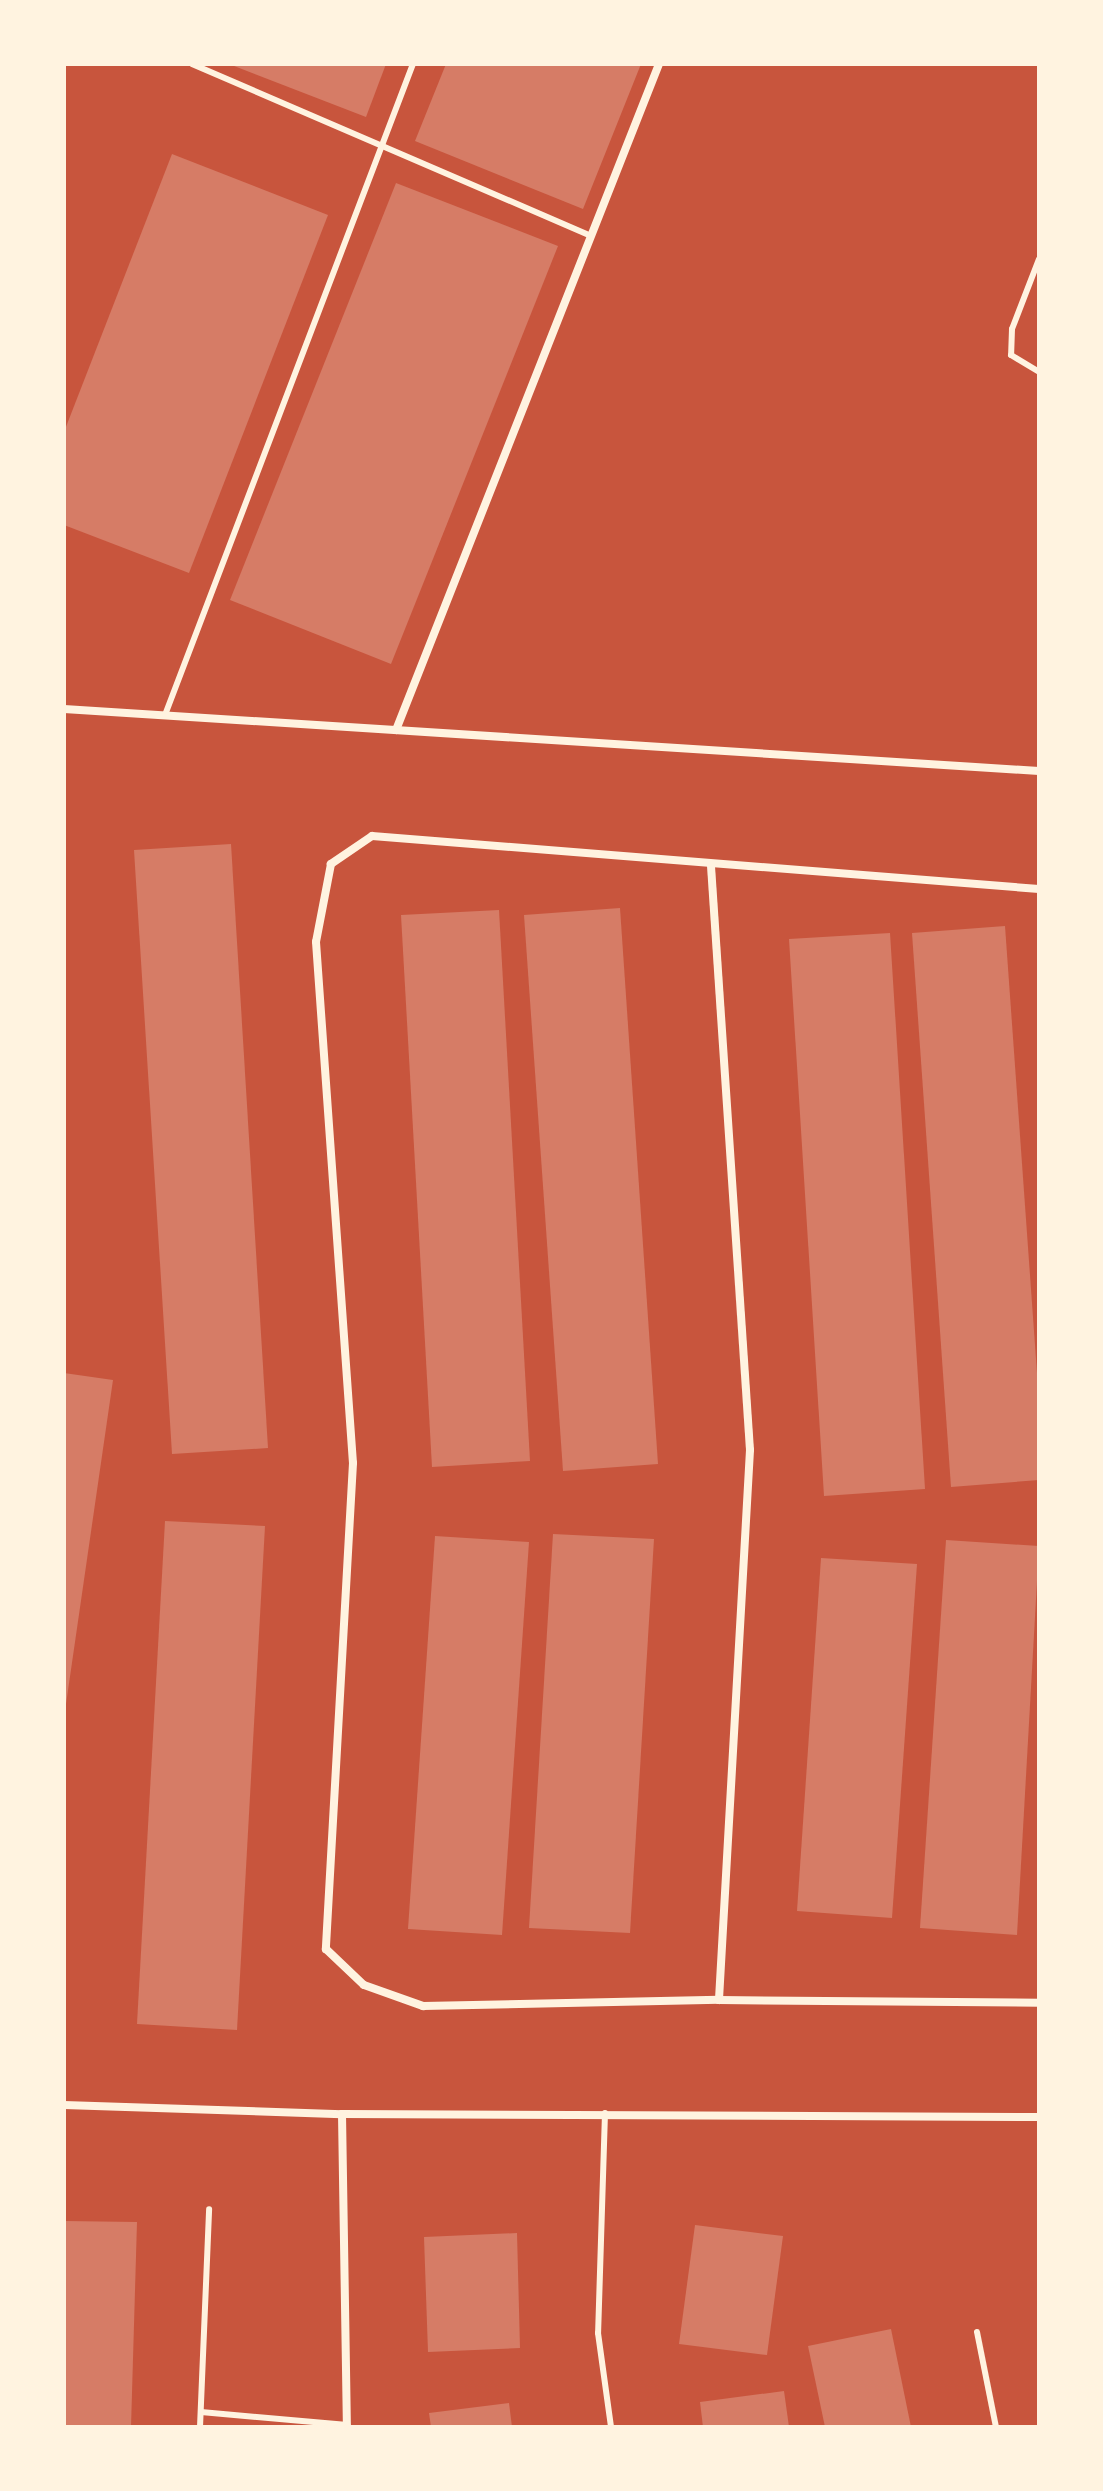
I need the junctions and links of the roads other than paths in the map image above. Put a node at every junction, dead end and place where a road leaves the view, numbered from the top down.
1 (192, 64) edge
2 (413, 64) edge
3 (659, 64) edge
4 (382, 144) junction
5 (591, 236) junction
6 (1039, 259) edge
7 (1036, 274) edge
8 (1039, 372) edge
9 (64, 709) edge
10 (165, 715) junction
11 (396, 730) junction
12 (1039, 771) edge
13 (711, 866) junction
14 (1039, 889) edge
15 (719, 2000) junction
16 (1039, 2003) edge
17 (64, 2105) edge
18 (605, 2113) junction
19 (342, 2114) junction
20 (1039, 2117) edge
21 (209, 2209) dead end
22 (977, 2332) dead end
23 (201, 2412) junction
24 (347, 2426) edge
25 (200, 2427) edge
26 (611, 2427) edge
27 (996, 2427) edge

1 - 4 lane
2 - 4 lane
3 - 5 street
4 - 5 lane
4 - 10 lane
5 - 11 street
6 - 7 lane
7 - 8 lane
9 - 10 street
10 - 11 street
11 - 12 street
13 - 14 street
13 - 15 street
13 - 15 street
15 - 16 street
17 - 19 street
18 - 19 street
18 - 20 street
18 - 26 lane
19 - 24 street
21 - 23 lane
22 - 27 lane
23 - 24 lane
23 - 25 lane

